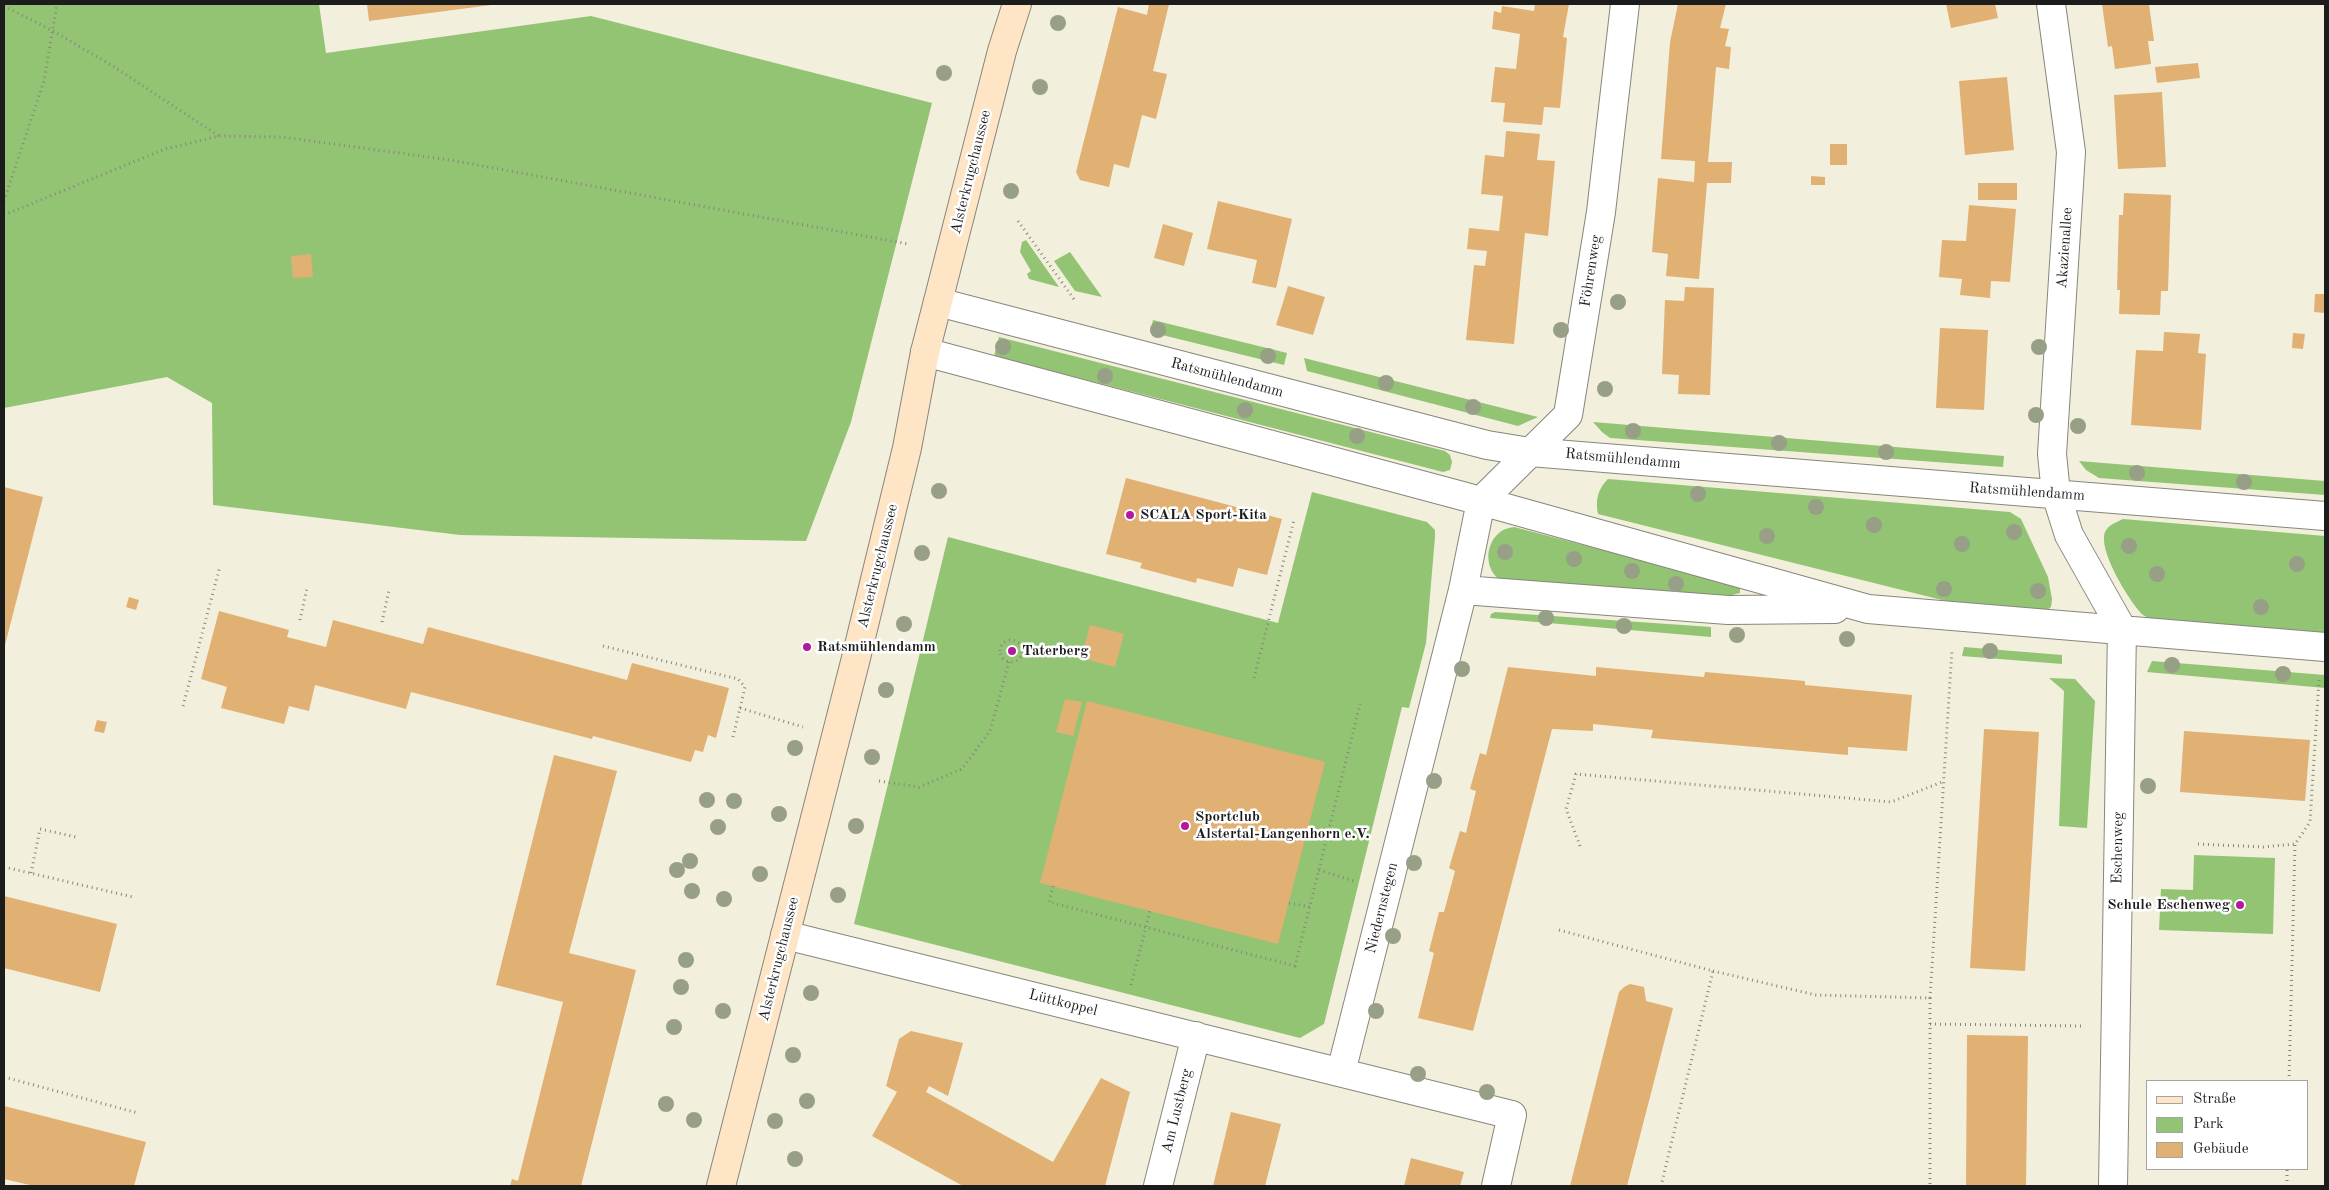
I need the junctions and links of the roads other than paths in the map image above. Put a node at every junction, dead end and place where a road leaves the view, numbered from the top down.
1 (1017, 4) edge
2 (1624, 4) edge
3 (2051, 4) edge
4 (938, 302) junction
5 (925, 352) junction
6 (1530, 452) junction
7 (2056, 494) junction
8 (1480, 501) junction
9 (2325, 516) edge
10 (1463, 590) junction
11 (1868, 609) junction
12 (2122, 629) junction
13 (2325, 647) edge
14 (785, 935) junction
15 (1196, 1036) junction
16 (1340, 1072) junction
17 (721, 1186) edge
18 (1158, 1186) edge
19 (1496, 1186) edge
20 (2113, 1186) edge

1 - 4 main road, Alsterkrugchaussee
2 - 6 street, Föhrenweg
3 - 7 street, Akazienallee
4 - 5 main road, Alsterkrugchaussee
4 - 6 street, Ratsmühlendamm
5 - 8 street
5 - 14 main road, Alsterkrugchaussee
6 - 7 street, Ratsmühlendamm
6 - 8 street, Föhrenweg
7 - 9 street, Ratsmühlendamm
7 - 12 street, Akazienallee
8 - 10 street, Niedernstegen
8 - 11 street
10 - 11 street
10 - 16 street, Niedernstegen
11 - 12 street
12 - 13 street
12 - 20 street, Eschenweg
14 - 15 street, Lüttkoppel
14 - 17 main road, Alsterkrugchaussee
15 - 16 street, Lüttkoppel
15 - 18 street, Am Lustberg
16 - 19 street

